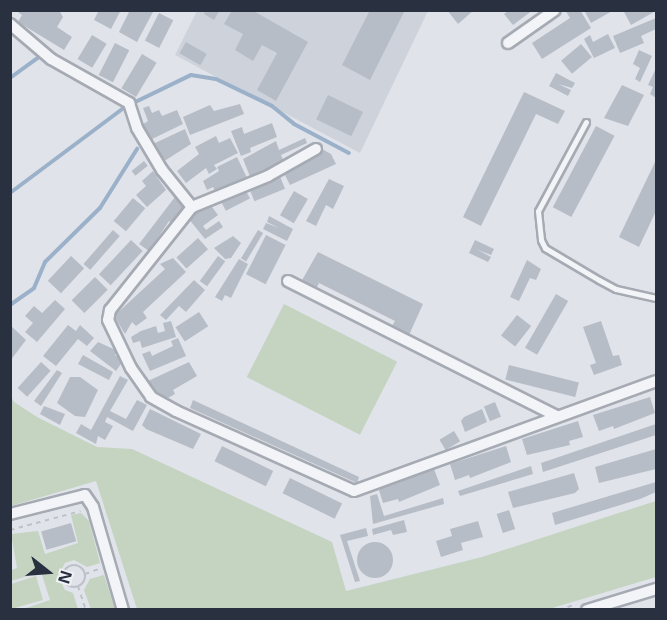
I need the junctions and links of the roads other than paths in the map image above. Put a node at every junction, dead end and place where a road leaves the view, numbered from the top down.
1 (555, 10) edge
2 (10, 24) edge
3 (508, 43) dead end
4 (586, 122) dead end
5 (316, 149) dead end
6 (192, 207) junction
7 (288, 282) dead end
8 (657, 298) edge
9 (657, 381) edge
10 (556, 416) junction
11 (10, 514) edge
12 (657, 589) edge
13 (123, 609) edge
14 (587, 609) edge

1 - 3 street
2 - 6 street
4 - 8 lane
5 - 6 street
6 - 10 street
7 - 10 street
9 - 10 street
11 - 13 street
12 - 14 street

